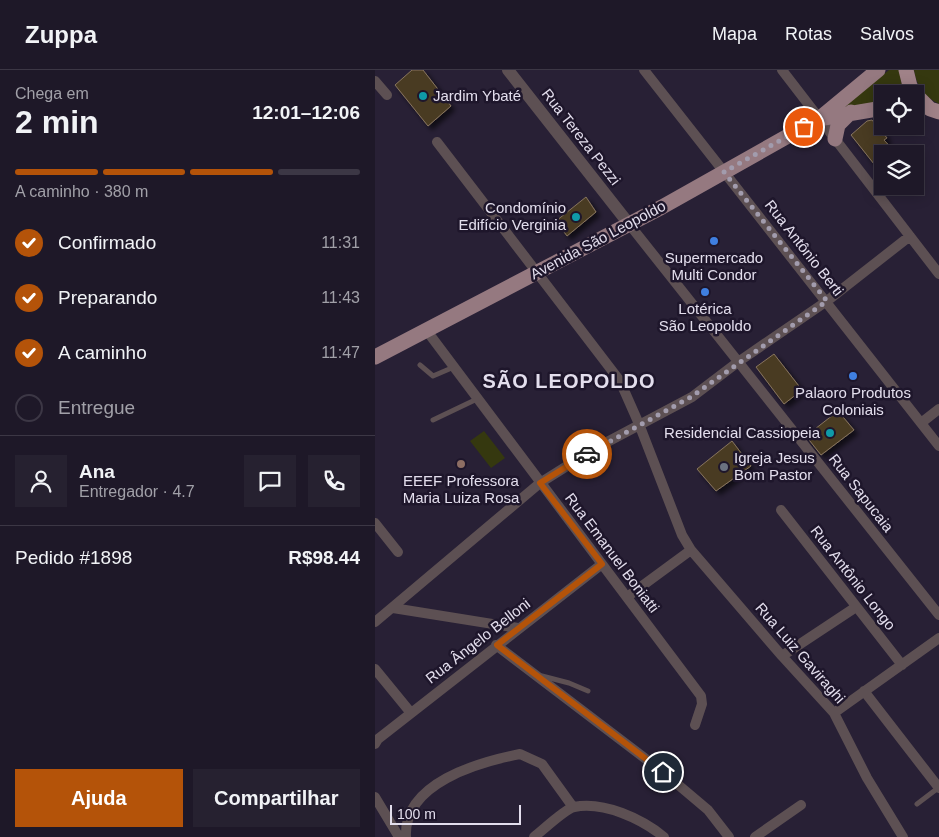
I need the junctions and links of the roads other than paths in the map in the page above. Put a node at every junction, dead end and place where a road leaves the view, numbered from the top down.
1 (508, 70) edge
2 (644, 70) edge
3 (782, 70) edge
4 (878, 70) edge
5 (905, 70) edge
6 (375, 81) edge
7 (910, 85) edge
8 (387, 95) dead end
9 (924, 101) edge
10 (874, 109) edge
11 (935, 110) edge
12 (851, 112) junction
13 (820, 118) junction
14 (835, 139) junction
15 (437, 142) dead end
16 (724, 172) junction
17 (629, 224) junction
18 (910, 236) junction
19 (537, 272) junction
20 (939, 274) edge
21 (827, 301) junction
22 (427, 331) junction
23 (375, 357) edge
24 (738, 362) junction
25 (420, 365) dead end
26 (454, 367) junction
27 (477, 399) junction
28 (939, 409) edge
29 (433, 420) dead end
30 (921, 423) junction
31 (639, 424) junction
32 (939, 446) edge
33 (540, 483) junction
34 (781, 510) dead end
35 (375, 523) edge
36 (691, 550) junction
37 (398, 552) dead end
38 (602, 564) junction
39 (627, 597) junction
40 (855, 606) junction
41 (393, 608) junction
42 (939, 615) edge
43 (375, 622) edge
44 (518, 628) junction
45 (939, 638) edge
46 (497, 645) junction
47 (782, 656) junction
48 (902, 665) junction
49 (375, 669) edge
50 (539, 676) junction
51 (588, 691) dead end
52 (864, 692) junction
53 (411, 713) junction
54 (834, 713) junction
55 (695, 725) dead end
56 (375, 744) edge
57 (939, 788) edge
58 (375, 797) edge
59 (917, 804) dead end
60 (801, 805) dead end
61 (573, 807) junction
62 (399, 837) edge
63 (405, 837) edge
64 (534, 837) edge
65 (664, 837) edge
66 (729, 837) edge
67 (755, 837) edge
68 (903, 837) edge

1 - 17 street, Rua Tereza Pezzi
2 - 16 street, Rua Antônio Berti
3 - 13 street
4 - 13 main road, Avenida São Leopoldo
5 - 7 highway
6 - 8 street
9 - 11 highway
10 - 12 main road, Avenida São Leopoldo
12 - 13 main road, Avenida São Leopoldo
12 - 14 main road
13 - 14 street
13 - 16 main road, Avenida São Leopoldo
14 - 18 street
15 - 19 street, Rua Luiz Gaviraghi
16 - 17 main road, Avenida São Leopoldo
16 - 21 street, Rua Antônio Berti
17 - 19 main road, Avenida São Leopoldo
17 - 24 street, Rua Sapucaia
18 - 20 street
18 - 21 street
19 - 22 main road, Avenida São Leopoldo
19 - 31 street, Rua Luiz Gaviraghi
21 - 24 street
21 - 30 street, Rua Antônio Berti
22 - 23 main road, Avenida São Leopoldo
22 - 26 street, Rua Emanuel Boniatti
24 - 31 street
24 - 42 street, Rua Sapucaia
25 - 26 lane
26 - 27 street, Rua Emanuel Boniatti
27 - 29 lane
27 - 33 street, Rua Emanuel Boniatti
28 - 30 street
30 - 32 street, Rua Antônio Berti
31 - 33 street
31 - 36 street, Rua Luiz Gaviraghi
33 - 38 street, Rua Emanuel Boniatti
33 - 41 street
34 - 40 street, Rua Antônio Longo
35 - 37 street
36 - 39 street
36 - 47 street, Rua Luiz Gaviraghi
38 - 39 street, Rua Emanuel Boniatti
38 - 44 street, Rua Ângelo Belloni
39 - 55 street, Rua Emanuel Boniatti
40 - 47 street
40 - 48 street, Rua Antônio Longo
41 - 43 street
41 - 44 street
44 - 46 street, Rua Ângelo Belloni
45 - 48 street
46 - 50 street
46 - 53 street, Rua Ângelo Belloni
47 - 54 street, Rua Luiz Gaviraghi
48 - 52 street
49 - 53 street
50 - 51 lane
50 - 66 street
52 - 54 street
52 - 57 street
53 - 56 street, Rua Ângelo Belloni
54 - 68 street, Rua Luiz Gaviraghi
57 - 59 lane
58 - 62 street
60 - 67 street
61 - 63 street
61 - 64 street
61 - 65 street

